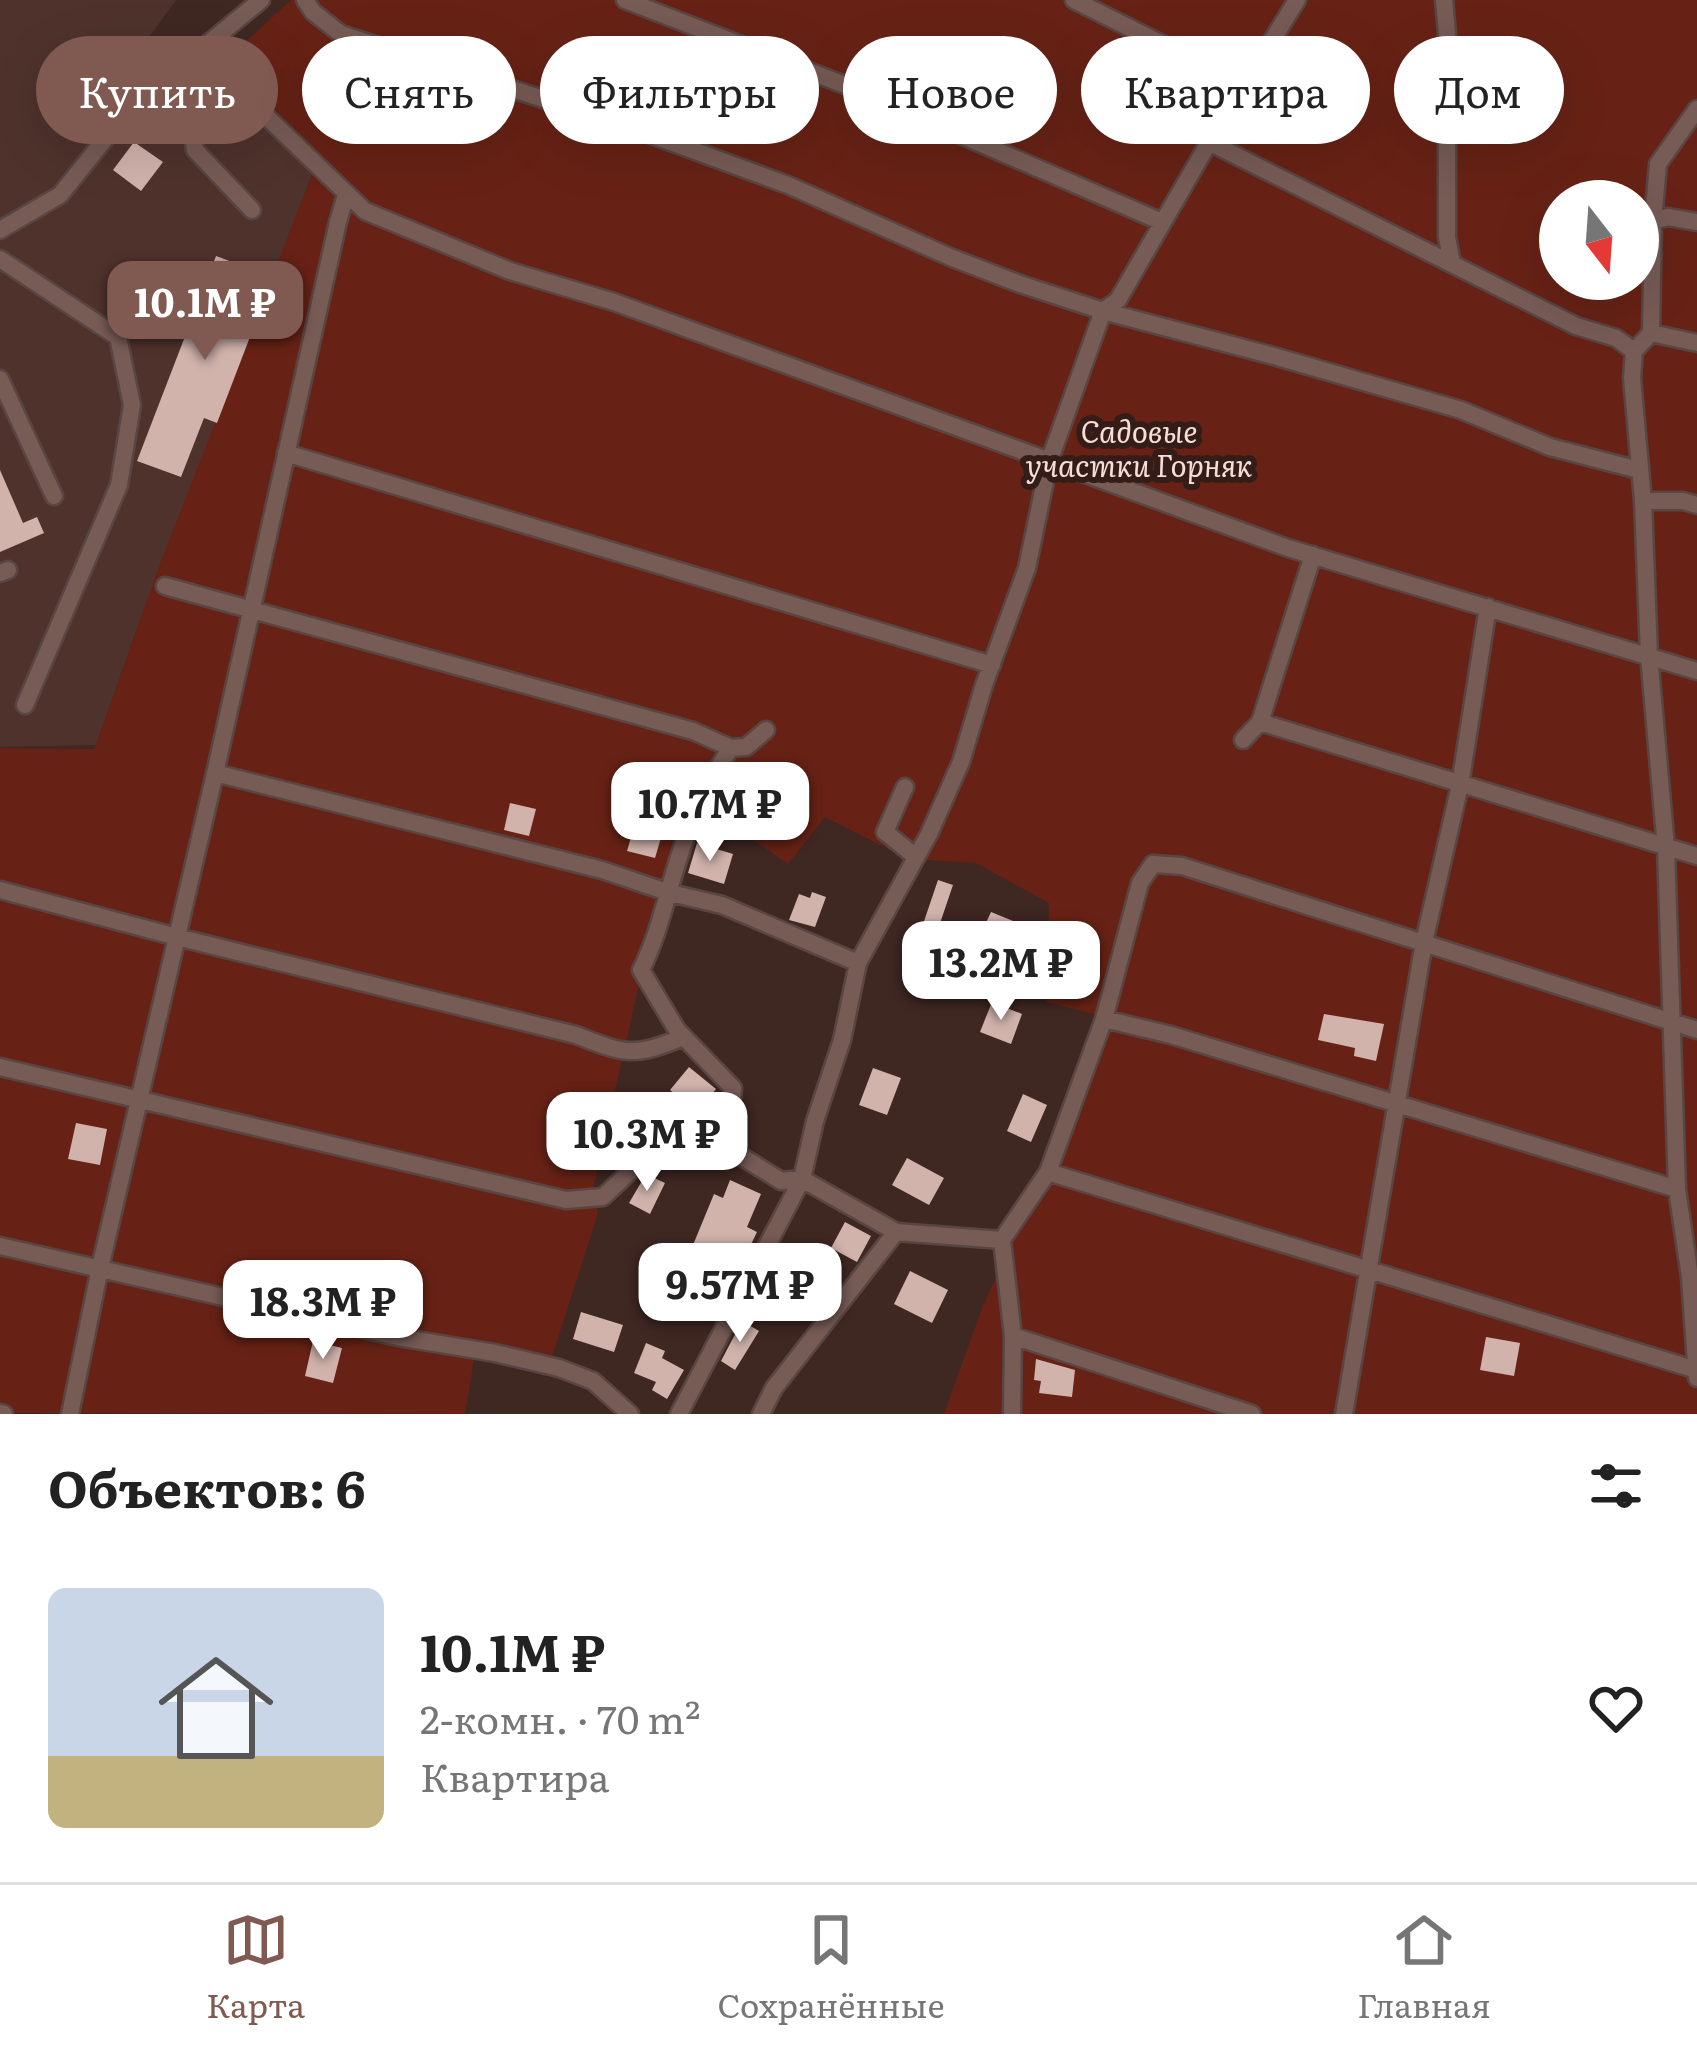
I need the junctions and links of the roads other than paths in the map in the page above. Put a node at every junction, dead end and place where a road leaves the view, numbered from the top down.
1 (261, 0) edge
2 (304, 0) edge
3 (625, 0) edge
4 (1074, 0) edge
5 (1297, 0) edge
6 (1444, 0) edge
7 (224, 36) edge
8 (1146, 36) edge
9 (1275, 36) edge
10 (1697, 110) edge
11 (278, 129) edge
12 (101, 144) edge
13 (194, 144) edge
14 (1208, 144) edge
15 (1213, 144) edge
16 (1657, 180) edge
17 (346, 195) junction
18 (252, 210) dead end
19 (1659, 219) edge
20 (1162, 222) junction
21 (1697, 222) edge
22 (0, 230) edge
23 (0, 259) edge
24 (1452, 264) junction
25 (1652, 300) edge
26 (1102, 311) junction
27 (1651, 333) junction
28 (1697, 343) edge
29 (1634, 351) junction
30 (0, 379) edge
31 (286, 452) junction
32 (1049, 462) junction
33 (1639, 470) junction
34 (54, 496) dead end
35 (1642, 501) junction
36 (1697, 505) edge
37 (1313, 555) junction
38 (165, 586) dead end
39 (1488, 607) junction
40 (252, 608) junction
41 (1648, 655) junction
42 (992, 665) junction
43 (1697, 671) edge
44 (25, 705) dead end
45 (1260, 722) junction
46 (766, 730) dead end
47 (1243, 740) dead end
48 (730, 748) junction
49 (215, 773) junction
50 (1460, 785) junction
51 (905, 787) dead end
52 (1666, 848) junction
53 (1697, 856) edge
54 (916, 857) junction
55 (0, 890) edge
56 (670, 893) junction
57 (177, 937) junction
58 (1424, 943) junction
59 (859, 963) junction
60 (1104, 1018) junction
61 (1672, 1023) junction
62 (1697, 1030) edge
63 (683, 1037) junction
64 (0, 1067) edge
65 (139, 1099) junction
66 (1396, 1106) junction
67 (723, 1145) junction
68 (1048, 1172) junction
69 (802, 1179) junction
70 (1677, 1189) junction
71 (1689, 1210) edge
72 (896, 1232) junction
73 (1002, 1240) junction
74 (0, 1246) edge
75 (100, 1268) junction
76 (1370, 1271) junction
77 (1013, 1336) junction
78 (1697, 1373) edge
79 (70, 1414) edge
80 (629, 1414) edge
81 (679, 1414) edge
82 (761, 1414) edge
83 (1012, 1414) edge
84 (1252, 1414) edge
85 (1344, 1414) edge

1 - 7 street
2 - 26 street
3 - 20 street
4 - 8 street
5 - 9 street
6 - 24 street
10 - 16 street
11 - 17 street
12 - 22 street
13 - 18 street
14 - 20 street
15 - 24 street
17 - 31 street
17 - 32 street
19 - 21 street
20 - 26 street
23 - 44 street
24 - 29 street
25 - 27 street
26 - 32 street
26 - 33 street
27 - 28 street
27 - 29 street
29 - 33 street
30 - 34 street
31 - 40 street
31 - 42 street
32 - 37 street
32 - 42 street
33 - 35 street
35 - 36 street
35 - 41 street
37 - 39 street
37 - 45 street
38 - 40 street
39 - 41 street
39 - 50 street
40 - 48 street
40 - 49 street
41 - 43 street
41 - 52 street
42 - 54 street
45 - 47 street
45 - 50 street
46 - 48 street
48 - 56 street
49 - 56 street
49 - 57 street
50 - 52 street
50 - 58 street
51 - 54 street
52 - 53 street
52 - 61 street
54 - 59 street
55 - 57 street
56 - 59 street
56 - 63 street
57 - 63 street
57 - 65 street
58 - 60 street
58 - 61 street
58 - 66 street
59 - 69 street
60 - 66 street
60 - 68 street
61 - 62 street
61 - 70 street
63 - 67 street
64 - 65 street
65 - 67 street
65 - 75 street
66 - 70 street
66 - 76 street
67 - 69 street
68 - 73 street
68 - 76 street
69 - 72 street
69 - 81 street
70 - 71 street
71 - 78 street
72 - 73 street
72 - 82 street
73 - 77 street
74 - 75 street
75 - 79 street
75 - 80 street
76 - 78 street
76 - 85 street
77 - 83 street
77 - 84 street

